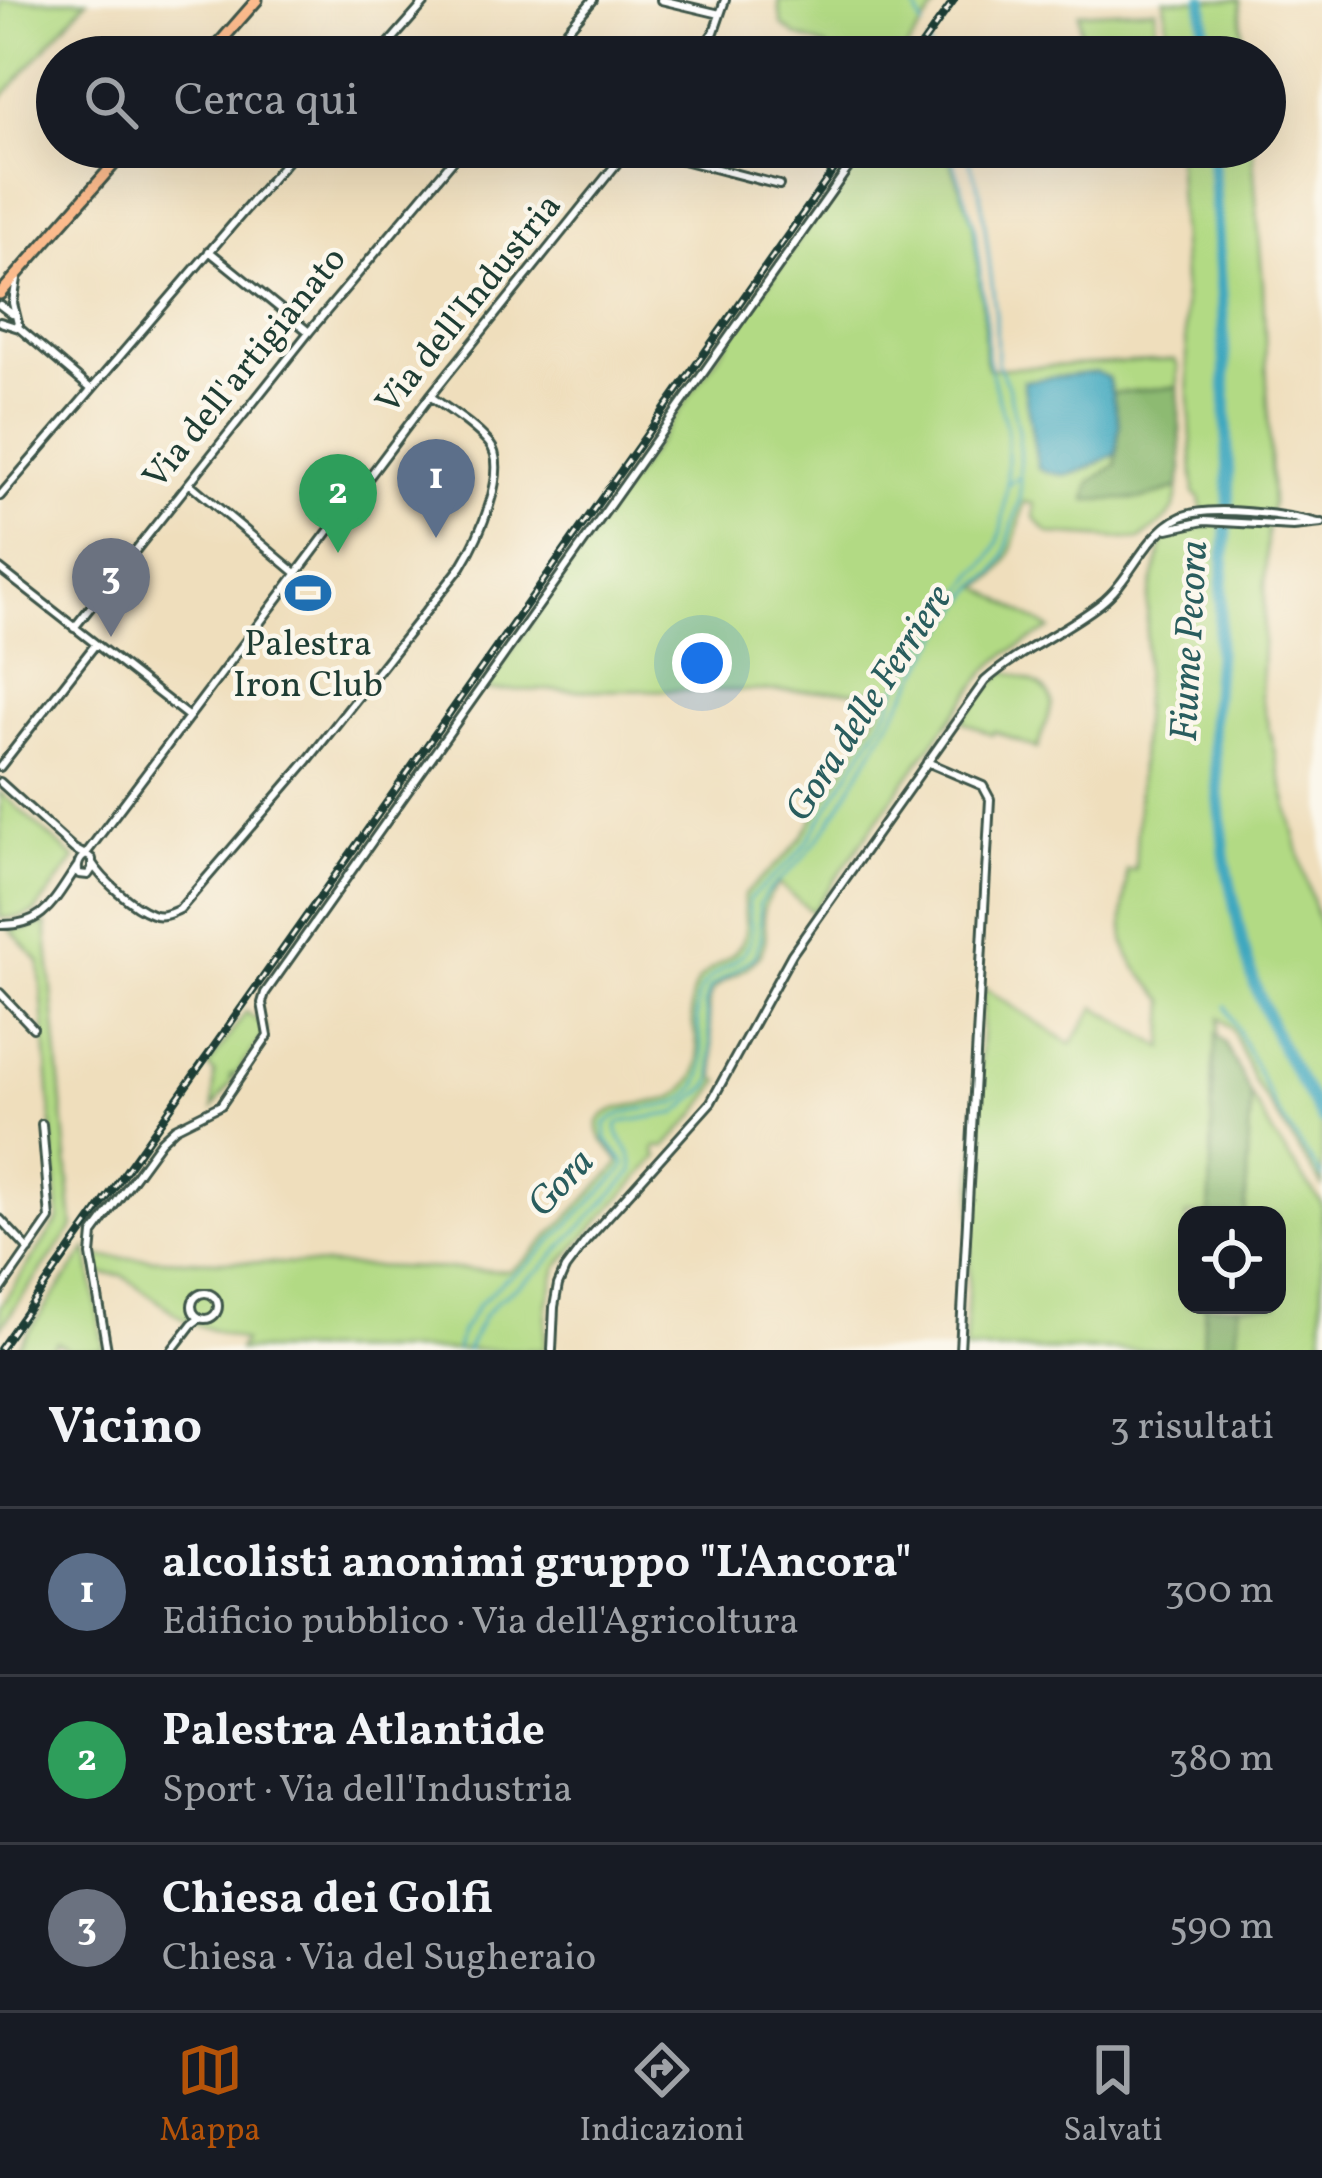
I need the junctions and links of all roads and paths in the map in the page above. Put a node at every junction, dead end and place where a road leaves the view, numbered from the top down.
1 (257, 0) edge
2 (427, 0) edge
3 (593, 0) edge
4 (661, 0) edge
5 (725, 0) edge
6 (720, 14) junction
7 (226, 36) edge
8 (395, 36) edge
9 (562, 36) edge
10 (711, 36) edge
11 (110, 168) edge
12 (281, 168) edge
13 (446, 168) edge
14 (614, 168) edge
15 (712, 168) edge
16 (848, 168) edge
17 (778, 185) dead end
18 (209, 251) junction
19 (17, 274) junction
20 (0, 294) edge
21 (0, 305) edge
22 (14, 316) junction
23 (2, 321) edge
24 (19, 328) junction
25 (309, 332) junction
26 (91, 389) junction
27 (430, 395) junction
28 (189, 483) junction
29 (0, 496) edge
30 (1320, 523) edge
31 (1160, 532) junction
32 (0, 569) edge
33 (296, 573) junction
34 (74, 628) junction
35 (95, 645) junction
36 (189, 717) junction
37 (927, 762) junction
38 (0, 766) edge
39 (0, 782) edge
40 (85, 862) junction
41 (86, 876) junction
42 (103, 879) junction
43 (66, 882) junction
44 (0, 925) edge
45 (0, 993) edge
46 (33, 1028) dead end
47 (42, 1124) dead end
48 (0, 1219) edge
49 (29, 1250) junction
50 (0, 1291) edge
51 (197, 1316) dead end
52 (107, 1350) edge
53 (172, 1350) edge
54 (552, 1350) edge
55 (960, 1350) edge

1 - 7 main road
2 - 8 street
3 - 9 street
4 - 6 street
5 - 6 street
6 - 10 street
11 - 19 main road
12 - 18 street
13 - 25 street, Via dell'artigianato
14 - 27 street, Via dell'Industria
15 - 17 street
16 - 52 street
18 - 25 street
18 - 26 street
19 - 20 main road
19 - 22 street
21 - 22 street
22 - 24 street
23 - 24 street
24 - 26 street
25 - 28 street, Via dell'artigianato
26 - 29 street
27 - 33 street, Via dell'Industria
27 - 42 street
28 - 33 street
28 - 34 street, Via dell'artigianato
30 - 31 street
30 - 31 street
31 - 37 street
32 - 34 street
33 - 36 street, Via dell'Industria
34 - 35 street
35 - 36 street
35 - 38 street
36 - 40 street, Via dell'Industria
37 - 54 street
37 - 55 street
39 - 40 street
40 - 41 street
40 - 41 street
40 - 42 street
40 - 43 street
41 - 42 street
41 - 43 street
43 - 44 street
45 - 46 street
47 - 49 street
48 - 49 street
49 - 50 street
51 - 53 street

